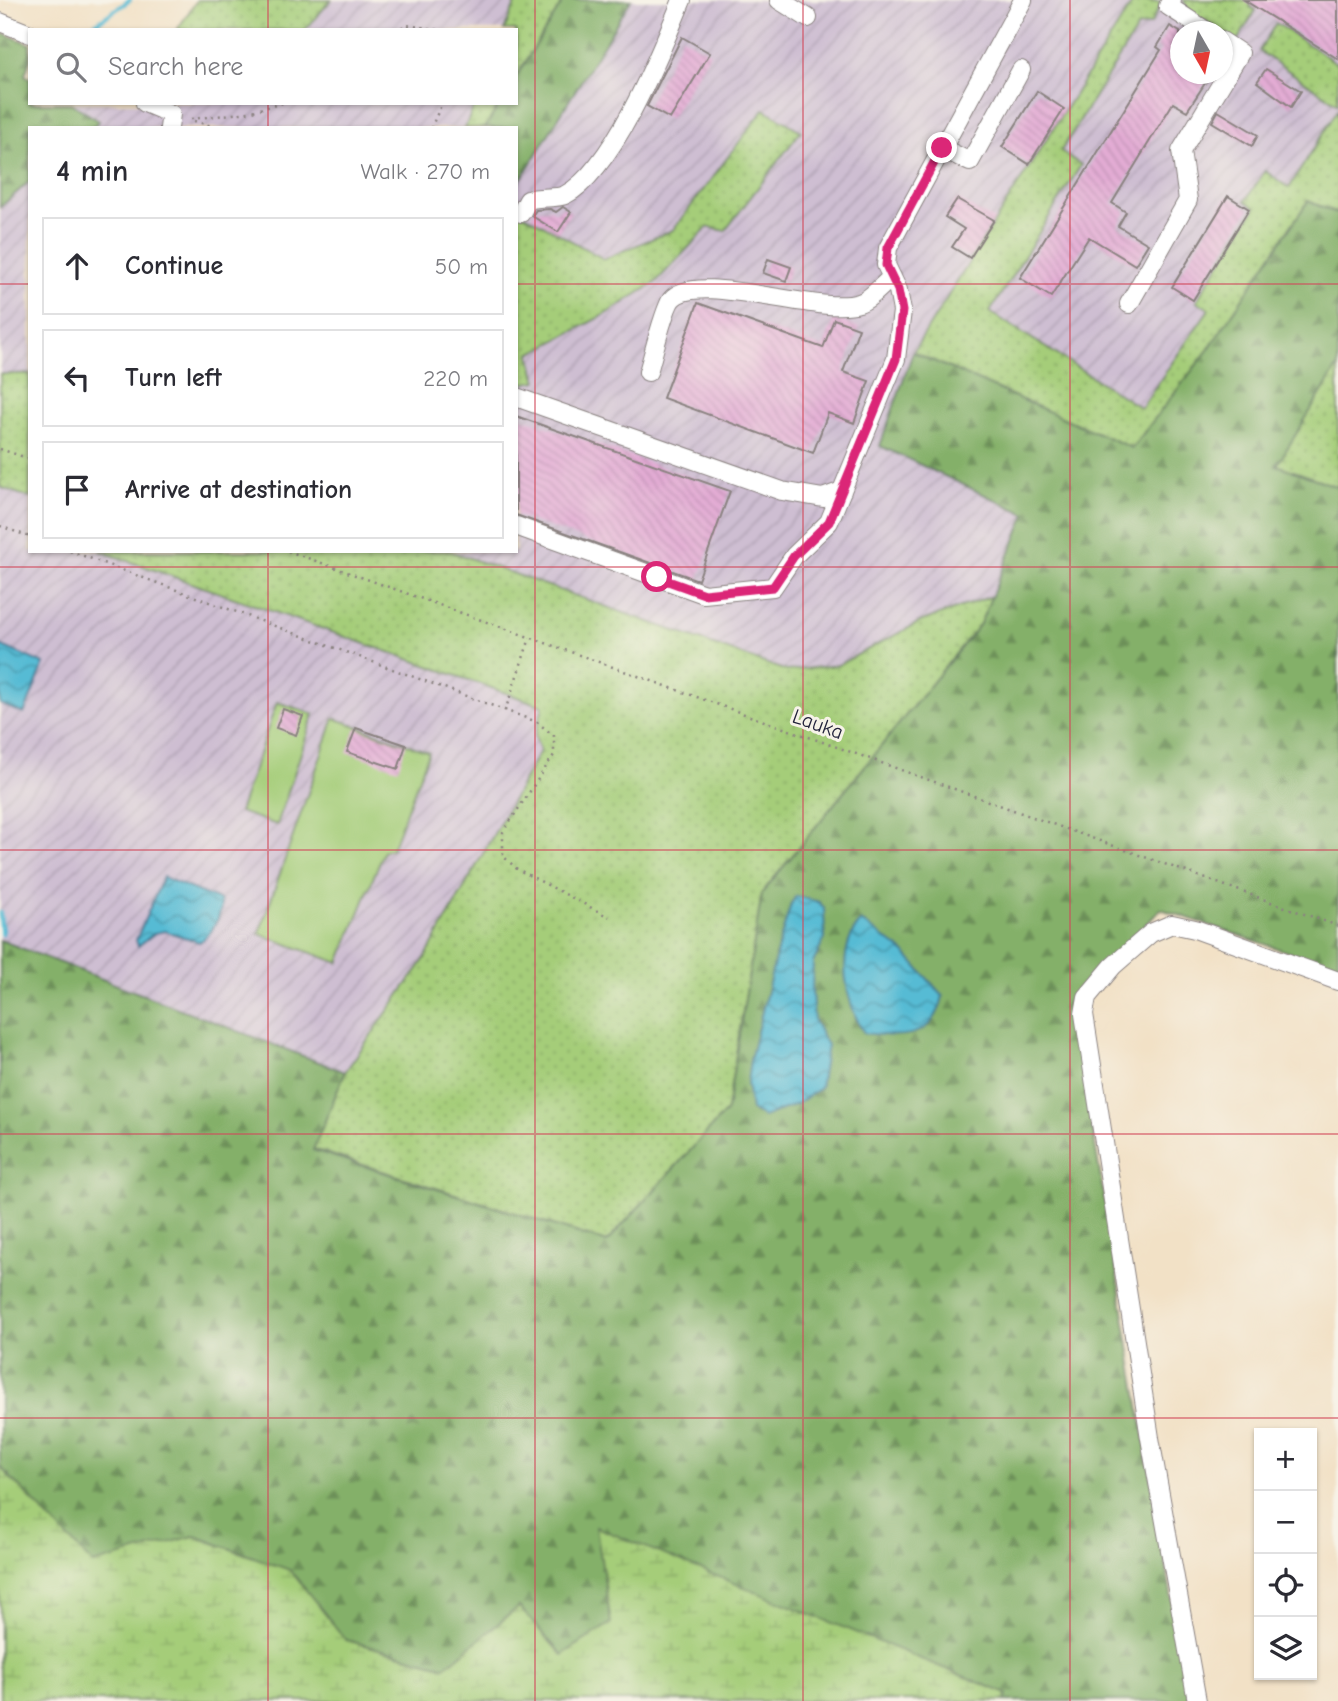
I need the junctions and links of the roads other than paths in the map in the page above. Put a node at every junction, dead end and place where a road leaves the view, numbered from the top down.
1 (682, 0) edge
2 (779, 0) edge
3 (1023, 0) edge
4 (1172, 0) edge
5 (808, 18) dead end
6 (1191, 21) edge
7 (0, 22) edge
8 (28, 33) edge
9 (1233, 47) edge
10 (1233, 64) edge
11 (1021, 70) dead end
12 (1221, 84) edge
13 (150, 105) edge
14 (169, 126) edge
15 (942, 148) junction
16 (521, 213) dead end
17 (892, 276) junction
18 (1129, 304) dead end
19 (648, 372) dead end
20 (518, 398) edge
21 (842, 491) junction
22 (518, 527) edge
23 (1338, 981) edge
24 (1198, 1701) edge

1 - 16 street
2 - 5 street
3 - 15 street
4 - 6 street
7 - 8 street
9 - 10 street
11 - 15 street
12 - 18 street
13 - 14 street
15 - 17 street
17 - 19 street
17 - 21 street
20 - 21 street
21 - 22 street
23 - 24 street

